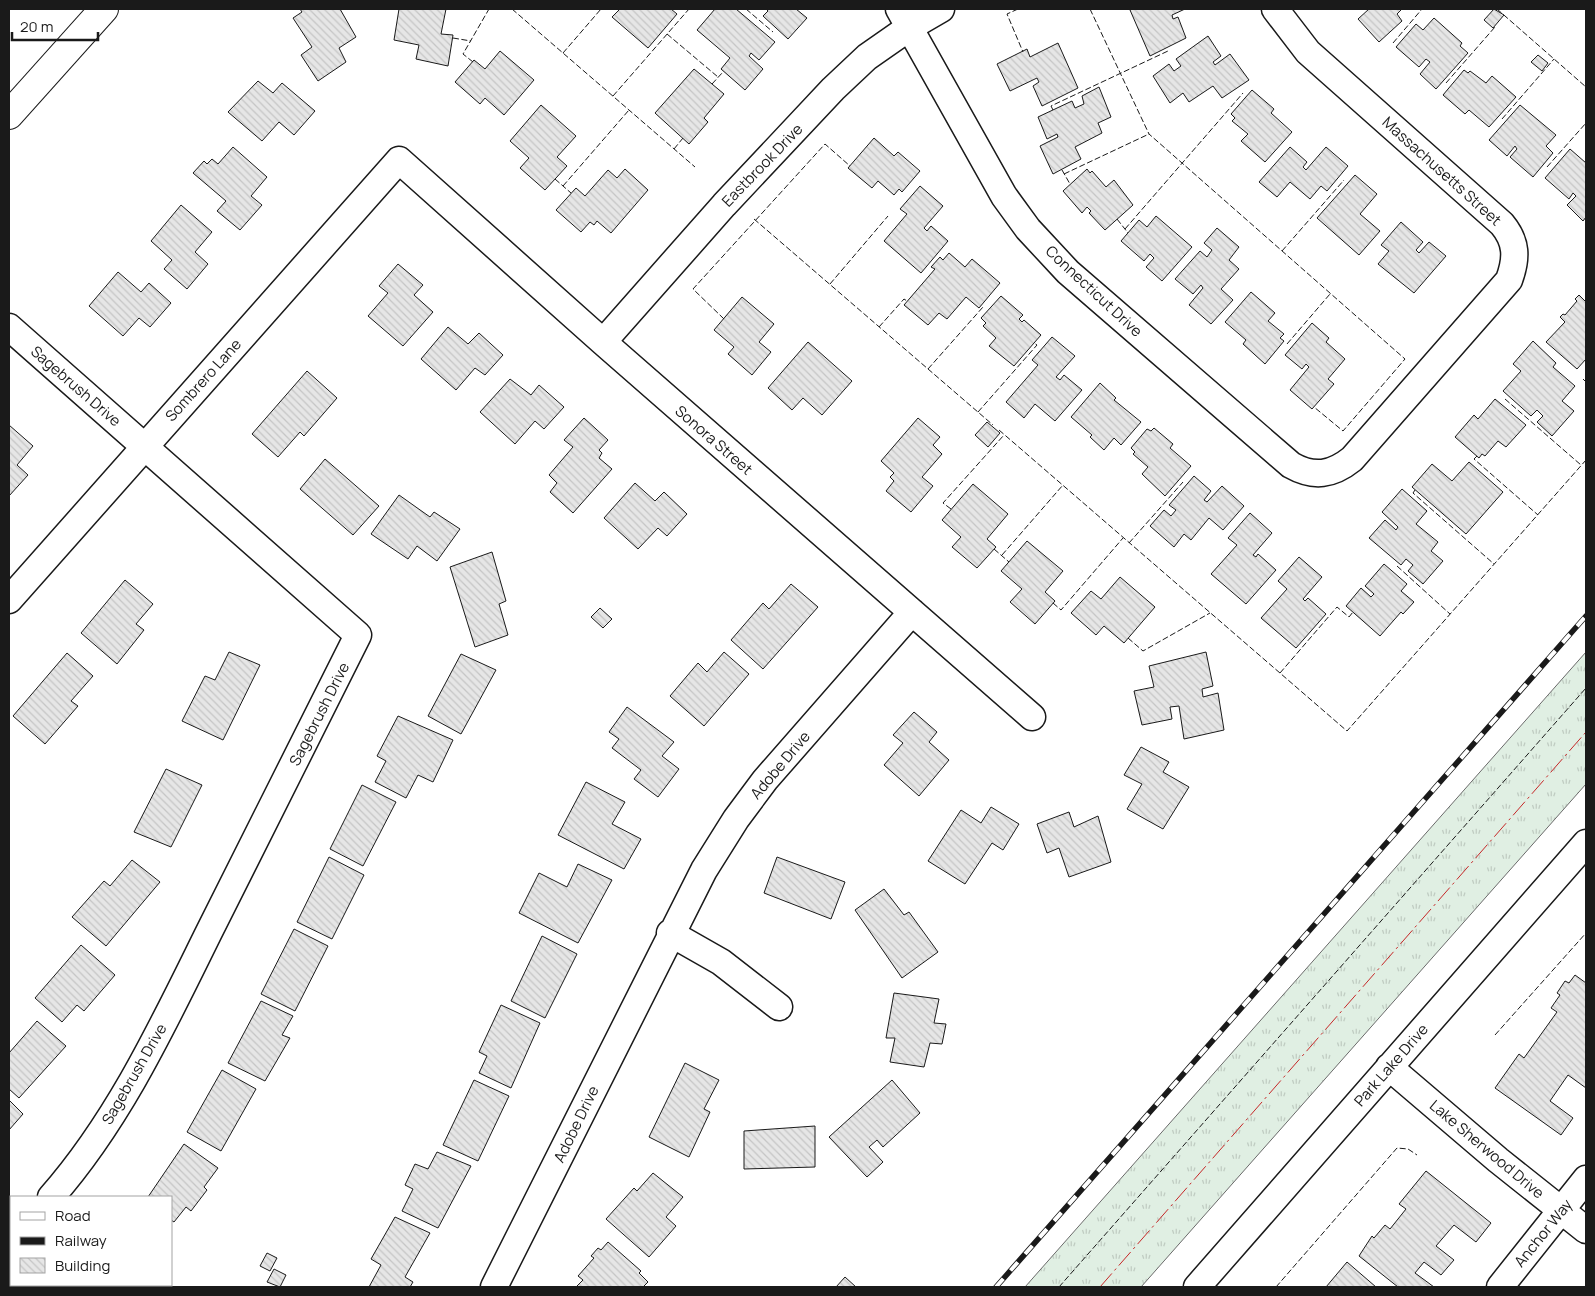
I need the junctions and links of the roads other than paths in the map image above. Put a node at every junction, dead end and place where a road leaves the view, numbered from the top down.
1 (104, 9) edge
2 (941, 9) edge
3 (1275, 9) edge
4 (904, 18) edge
5 (9, 115) edge
6 (398, 160) joint
7 (9, 327) edge
8 (603, 342) junction
9 (144, 446) junction
10 (1321, 475) joint
11 (9, 600) edge
12 (912, 612) junction
13 (1032, 716) dead end
14 (1586, 844) edge
15 (670, 933) junction
16 (779, 1007) dead end
17 (1389, 1067) junction
18 (1586, 1179) edge
19 (52, 1196) edge
20 (1562, 1211) junction
21 (1586, 1230) edge
22 (494, 1287) edge
23 (1197, 1287) edge
24 (1500, 1287) edge

1 - 5 main road
2 - 4 street, Eastbrook Drive
3 - 10 street, Massachusetts Street
4 - 8 street, Eastbrook Drive
4 - 10 street, Connecticut Drive
6 - 8 street, Sonora Street
6 - 9 street, Sombrero Lane
7 - 9 street, Sagebrush Drive
8 - 12 street, Sonora Street
9 - 11 street, Sombrero Lane
9 - 19 street, Sagebrush Drive
12 - 13 street, Sonora Street
12 - 15 street, Adobe Drive
14 - 17 street, Park Lake Drive
15 - 16 street
15 - 22 street, Adobe Drive
17 - 20 street, Lake Sherwood Drive
17 - 23 street, Park Lake Drive
18 - 20 street, Anchor Way
20 - 21 street, Lake Sherwood Drive
20 - 24 street, Anchor Way

